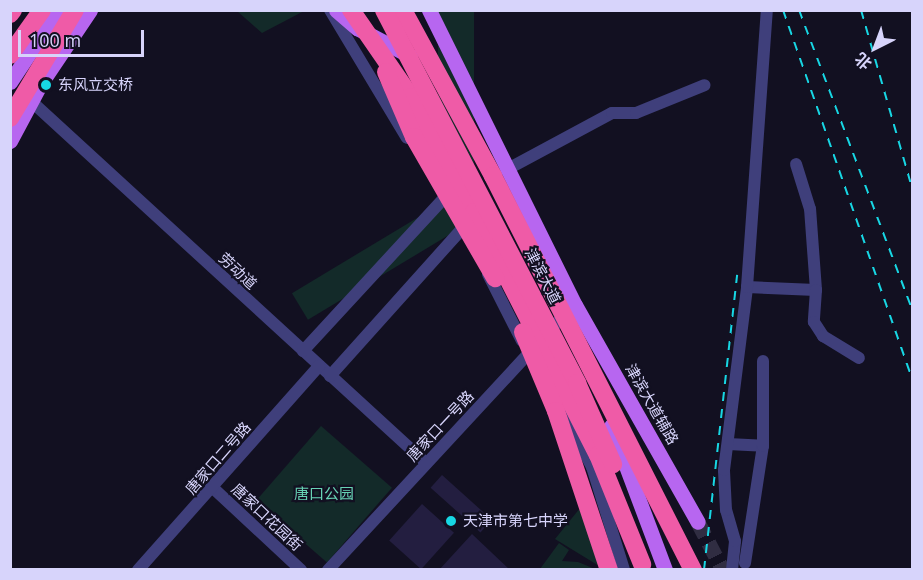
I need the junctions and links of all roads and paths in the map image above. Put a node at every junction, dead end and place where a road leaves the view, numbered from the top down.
1 (13, 10) edge
2 (27, 10) edge
3 (42, 10) edge
4 (58, 10) edge
5 (75, 10) edge
6 (90, 10) edge
7 (330, 10) edge
8 (336, 10) edge
9 (351, 10) edge
10 (362, 10) edge
11 (382, 10) edge
12 (403, 10) edge
13 (416, 10) edge
14 (429, 10) edge
15 (767, 10) edge
16 (10, 14) edge
17 (68, 40) junction
18 (10, 54) edge
19 (10, 82) edge
20 (705, 85) dead end
21 (31, 101) junction
22 (10, 118) edge
23 (10, 141) edge
24 (796, 164) dead end
25 (499, 173) junction
26 (444, 198) junction
27 (462, 229) junction
28 (747, 287) junction
29 (816, 290) junction
30 (574, 305) junction
31 (560, 320) junction
32 (303, 351) junction
33 (529, 352) junction
34 (859, 358) dead end
35 (763, 362) dead end
36 (319, 366) junction
37 (330, 376) junction
38 (621, 437) junction
39 (728, 444) junction
40 (763, 446) junction
41 (426, 463) junction
42 (212, 487) junction
43 (698, 522) tunnel mouth
44 (745, 563) dead end
45 (643, 567) edge
46 (138, 570) edge
47 (302, 570) edge
48 (328, 570) edge
49 (609, 570) edge
50 (624, 570) edge
51 (665, 570) edge
52 (693, 570) edge
53 (703, 570) edge
54 (732, 570) edge

1 - 16 highway, bridge
2 - 17 street
3 - 18 highway, bridge
4 - 19 main road, bridge
5 - 22 highway, bridge
6 - 17 main road
7 - 26 street
8 - 31 main road
9 - 45 highway, bridge
10 - 49 highway, bridge
11 - 45 highway, 津滨大道, bridge
12 - 25 highway, 津滨大道
13 - 25 highway
14 - 25 main road, 津滨大道辅路
15 - 28 street
17 - 21 main road
20 - 25 street
21 - 23 main road
21 - 32 street, 劳动道
24 - 29 street
25 - 30 main road, 津滨大道辅路
25 - 38 highway, 津滨大道, bridge
26 - 27 street
26 - 32 street
27 - 33 street
27 - 37 street
28 - 29 street
28 - 39 street
29 - 34 street
30 - 31 street, 唐家口一号路
30 - 43 main road, 津滨大道辅路
31 - 33 street, 唐家口一号路
31 - 38 main road
32 - 36 street, 劳动道
33 - 41 street, 唐家口一号路
33 - 50 street
35 - 40 street
36 - 37 street, 劳动道
36 - 42 street, 唐家口二号路
37 - 41 street, 劳动道
38 - 51 main road, 津滨大道
38 - 52 highway, bridge
38 - 53 highway, bridge
39 - 40 street
39 - 54 street
40 - 44 street
41 - 48 street, 唐家口一号路
42 - 46 street, 唐家口二号路
42 - 47 street, 唐家口花园街

